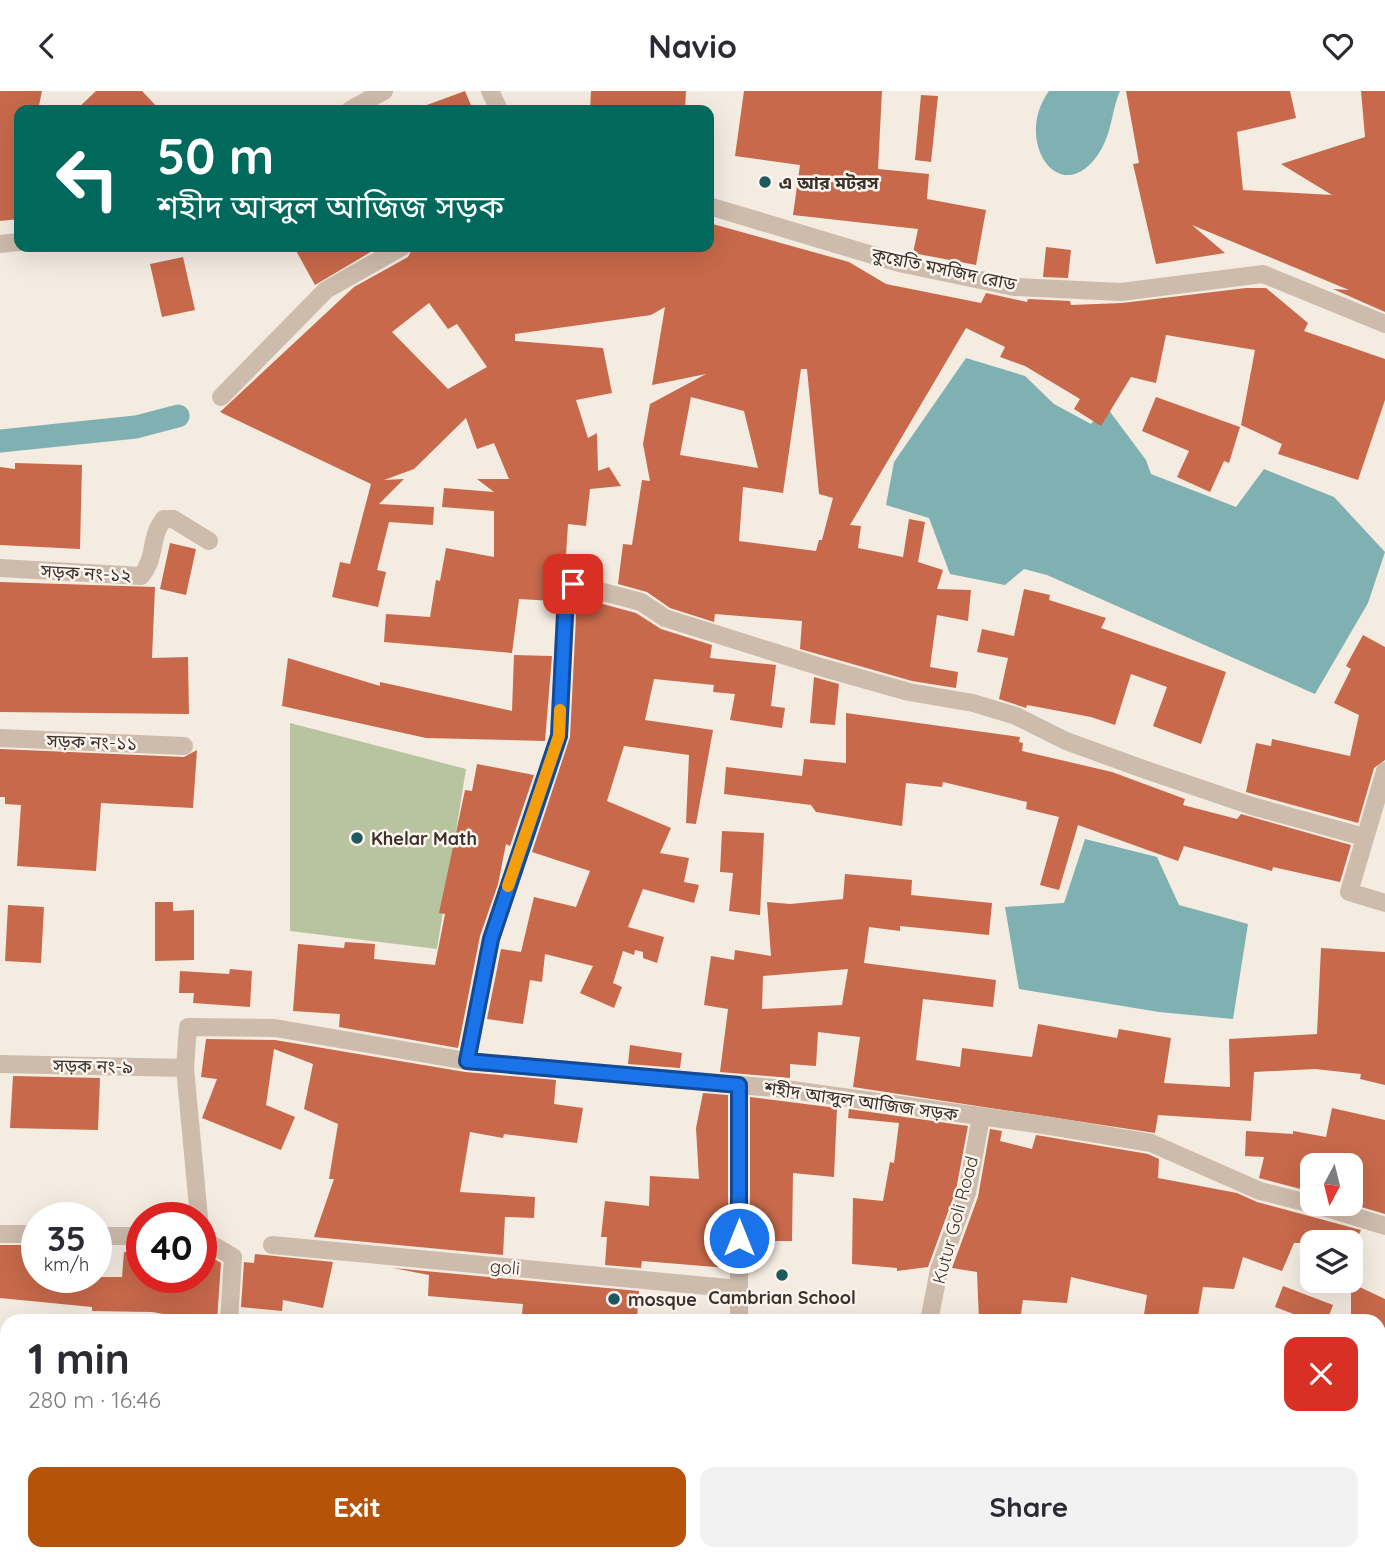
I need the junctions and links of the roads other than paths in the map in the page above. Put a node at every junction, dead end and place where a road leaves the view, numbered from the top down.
1 (384, 91) edge
2 (359, 105) edge
3 (714, 208) edge
4 (393, 252) edge
5 (1385, 324) edge
6 (221, 397) dead end
7 (209, 541) dead end
8 (0, 568) edge
9 (0, 738) edge
10 (184, 746) dead end
11 (1385, 771) edge
12 (1364, 837) junction
13 (1385, 903) edge
14 (467, 1061) junction
15 (0, 1063) edge
16 (186, 1068) junction
17 (739, 1085) junction
18 (981, 1117) junction
19 (1300, 1201) edge
20 (197, 1202) edge
21 (1352, 1216) edge
22 (1385, 1226) edge
23 (0, 1234) edge
24 (21, 1234) edge
25 (272, 1245) dead end
26 (217, 1248) edge
27 (739, 1289) junction
28 (229, 1314) edge
29 (739, 1314) edge
30 (930, 1314) edge

1 - 2 street
3 - 5 street, কুয়েতি মসজিদ রোড
4 - 6 street
7 - 8 street, সড়ক নং-১২
9 - 10 street, সড়ক নং-১১
11 - 12 street
12 - 13 street
12 - 14 street
14 - 16 street, শহীদ আব্দুল আজিজ সড়ক
14 - 17 street, শহীদ আব্দুল আজিজ সড়ক
15 - 16 street, সড়ক নং-৯
16 - 20 street
17 - 18 street, শহীদ আব্দুল আজিজ সড়ক
17 - 27 street
18 - 19 street, শহীদ আব্দুল আজিজ সড়ক
18 - 30 street, Kutur Goli Road
21 - 22 street, শহীদ আব্দুল আজিজ সড়ক
23 - 24 street
25 - 27 street, goli
26 - 28 street
27 - 29 street

